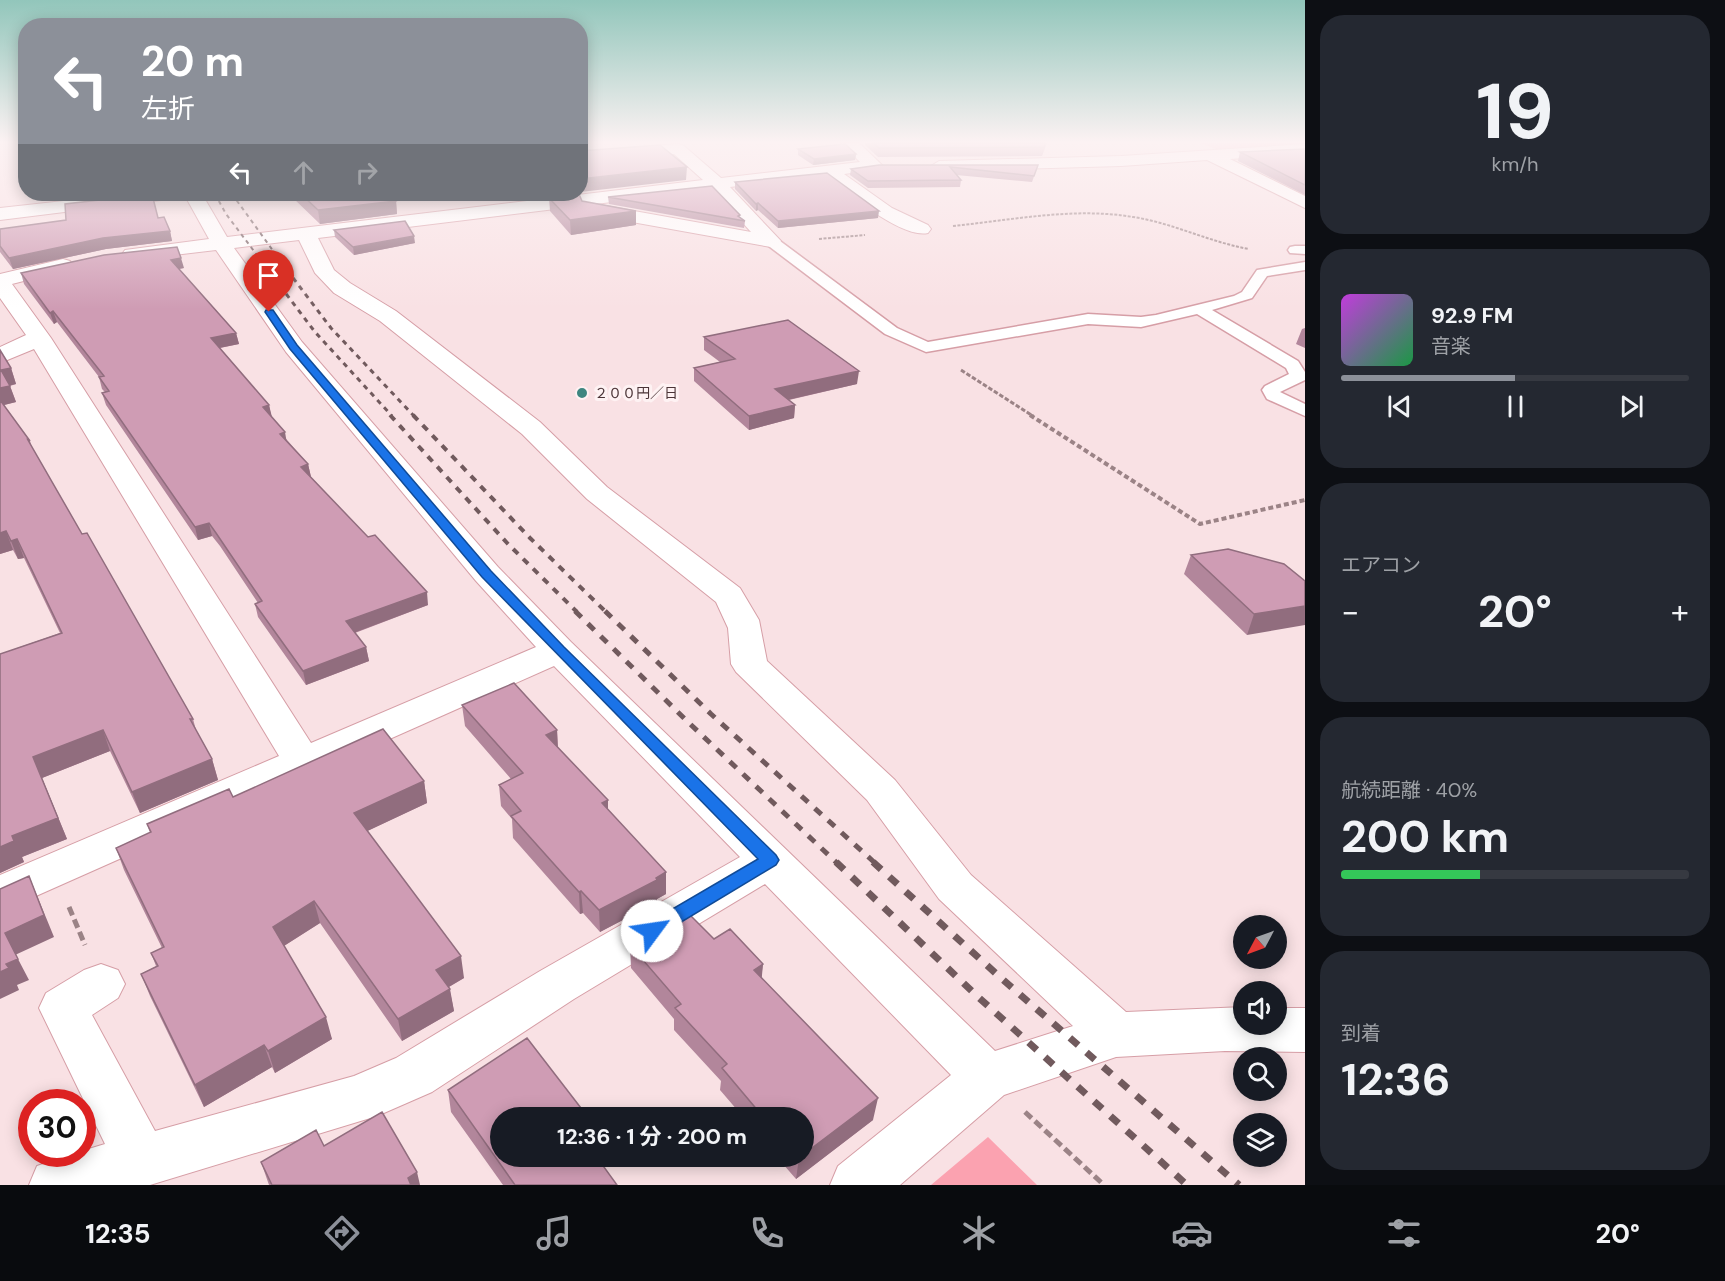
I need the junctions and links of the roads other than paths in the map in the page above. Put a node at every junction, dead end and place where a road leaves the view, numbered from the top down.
1 (731, 198) edge
2 (867, 198) edge
3 (110, 201) edge
4 (197, 201) edge
5 (577, 201) edge
6 (561, 203) junction
7 (0, 214) edge
8 (921, 229) road end
9 (306, 234) junction
10 (771, 241) junction
11 (221, 243) junction
12 (118, 256) edge
13 (80, 262) edge
14 (1305, 266) edge
15 (0, 281) edge
16 (1199, 309) junction
17 (39, 338) junction
18 (0, 356) edge
19 (1305, 411) edge
20 (559, 650) junction
21 (303, 762) junction
22 (770, 860) junction
23 (0, 894) edge
24 (101, 984) road end
25 (1305, 1030) edge
26 (1116, 1035) junction
27 (987, 1077) junction
28 (142, 1161) junction
29 (57, 1185) edge
30 (858, 1185) edge

1 - 10 street
2 - 8 street
3 - 7 street
4 - 11 street
5 - 6 street
6 - 9 street
6 - 10 street
9 - 11 street
9 - 26 street
10 - 16 lane
11 - 12 street
11 - 20 street
13 - 15 street
14 - 16 lane
15 - 17 street
16 - 19 lane
17 - 18 street
17 - 21 street
20 - 21 street
20 - 22 street
21 - 23 street
22 - 27 street
22 - 28 street
24 - 28 street
25 - 26 street
26 - 27 street
27 - 30 street
28 - 29 street

